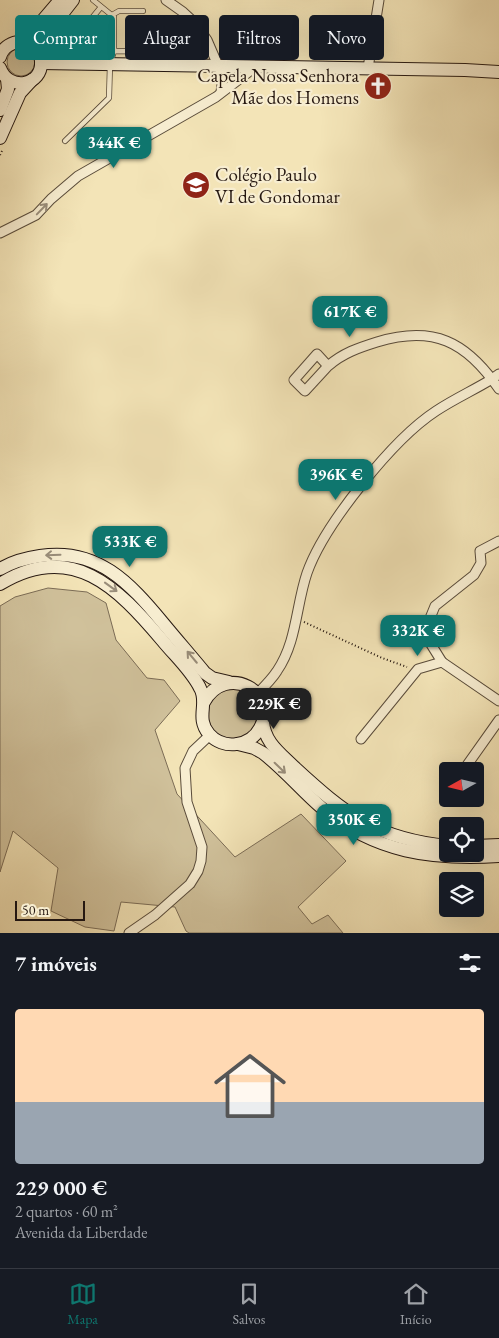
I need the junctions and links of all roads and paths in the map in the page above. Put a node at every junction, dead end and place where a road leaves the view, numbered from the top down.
1 (60, 0) edge
2 (73, 0) edge
3 (93, 0) edge
4 (166, 0) edge
5 (379, 0) edge
6 (101, 7) junction
7 (143, 11) dead end
8 (48, 15) edge
9 (60, 15) edge
10 (94, 15) edge
11 (112, 15) joint
12 (15, 43) edge
13 (115, 51) edge
14 (0, 58) edge
15 (41, 60) edge
16 (55, 60) edge
17 (111, 60) edge
18 (110, 64) junction
19 (185, 64) junction
20 (219, 66) junction
21 (255, 67) junction
22 (368, 68) junction
23 (499, 72) edge
24 (3, 73) edge
25 (32, 80) junction
26 (222, 92) junction
27 (0, 110) edge
28 (0, 138) edge
29 (65, 141) dead end
30 (0, 233) edge
31 (328, 366) dead end
32 (496, 377) edge
33 (499, 389) edge
34 (499, 541) edge
35 (0, 569) edge
36 (0, 584) edge
37 (296, 618) junction
38 (442, 662) junction
39 (415, 672) junction
40 (231, 682) junction
41 (258, 694) junction
42 (499, 701) edge
43 (204, 702) junction
44 (263, 720) junction
45 (499, 720) edge
46 (210, 735) junction
47 (361, 739) dead end
48 (238, 744) junction
49 (469, 762) edge
50 (439, 845) edge
51 (499, 845) edge
52 (484, 846) edge
53 (499, 856) edge
54 (129, 933) edge

1 - 8 main road
2 - 9 main road
3 - 6 lane
4 - 20 street
5 - 22 street
6 - 10 lane
6 - 11 lane
7 - 11 lane
12 - 14 main road
13 - 19 lane
15 - 25 main road
16 - 18 main road
17 - 18 lane
18 - 19 main road
18 - 29 lane
19 - 20 main road
20 - 21 main road
20 - 26 street
21 - 22 main road
21 - 26 street
22 - 23 main road
24 - 25 main road
24 - 27 main road
25 - 28 main road
30 -> 26 street
31 - 32 street
32 - 33 street
32 - 37 street
34 - 38 street
40 -> 35 main road
36 -> 43 main road
37 - 39 path
37 - 41 street
38 - 39 street
38 - 42 street
39 - 47 street
40 - 41 main road
40 - 43 main road
41 - 44 main road
43 - 46 main road
44 - 48 main road
44 - 50 main road
45 - 49 street
46 - 48 main road
46 - 54 street
48 -> 53 main road
51 - 52 main road

